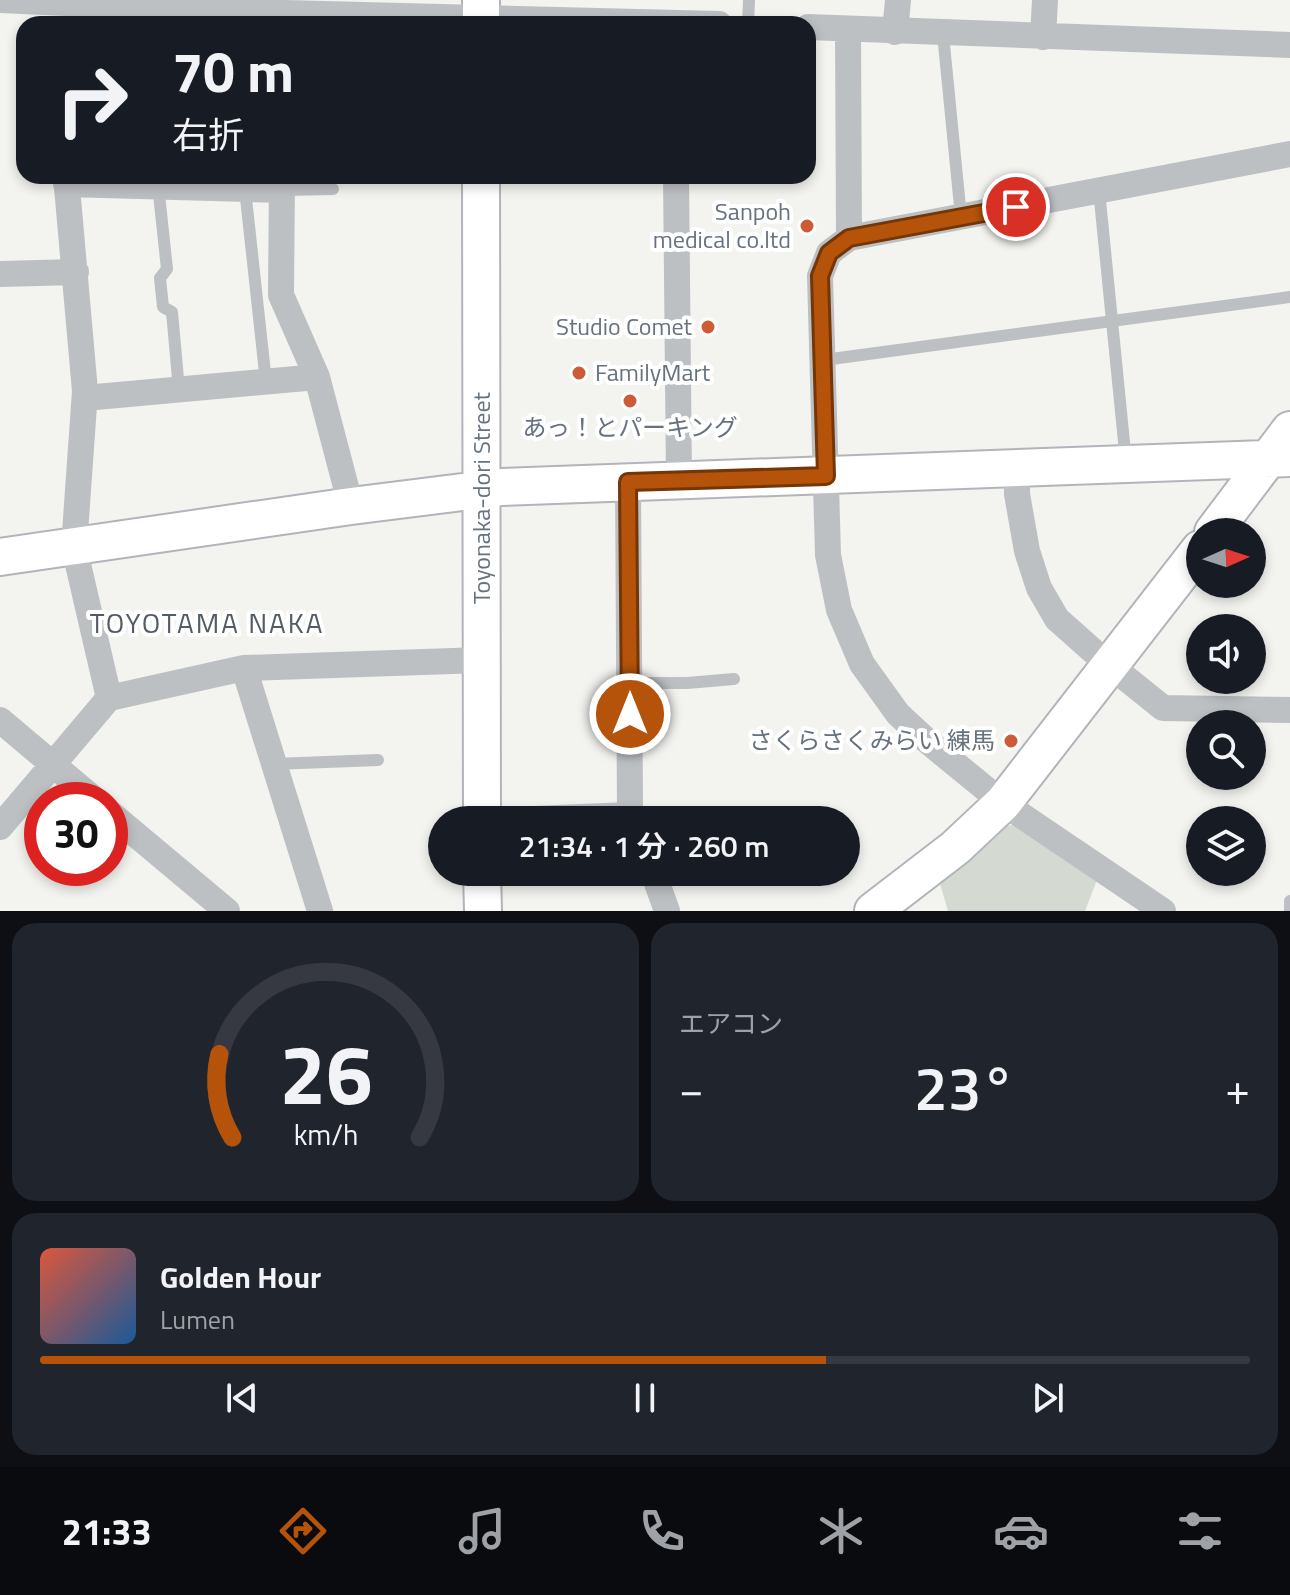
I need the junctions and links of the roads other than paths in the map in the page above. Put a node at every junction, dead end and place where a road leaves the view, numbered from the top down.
1 (0, 0) edge
2 (10, 0) edge
3 (898, 0) edge
4 (1045, 0) edge
5 (250, 6) edge
6 (66, 9) edge
7 (481, 14) edge
8 (170, 16) edge
9 (279, 16) edge
10 (383, 16) edge
11 (524, 16) edge
12 (816, 27) edge
13 (848, 29) junction
14 (895, 32) junction
15 (943, 34) junction
16 (1043, 37) junction
17 (1290, 45) edge
18 (1290, 154) edge
19 (66, 184) edge
20 (163, 184) edge
21 (186, 184) edge
22 (276, 184) edge
23 (282, 184) edge
24 (290, 184) edge
25 (481, 184) edge
26 (676, 184) edge
27 (245, 189) junction
28 (333, 189) dead end
29 (1099, 190) junction
30 (961, 217) junction
31 (849, 238) junction
32 (76, 272) junction
33 (0, 274) edge
34 (1290, 297) edge
35 (1112, 321) junction
36 (824, 360) junction
37 (317, 377) junction
38 (266, 382) junction
39 (179, 390) junction
40 (85, 398) junction
41 (1290, 430) edge
42 (1279, 459) edge
43 (1126, 466) junction
44 (1017, 469) junction
45 (826, 476) junction
46 (679, 480) junction
47 (628, 482) junction
48 (482, 490) junction
49 (351, 506) junction
50 (1226, 518) edge
51 (74, 547) junction
52 (0, 557) edge
53 (1186, 568) edge
54 (482, 660) junction
55 (1111, 667) junction
56 (244, 668) junction
57 (734, 679) dead end
58 (630, 683) junction
59 (109, 698) junction
60 (1290, 710) edge
61 (0, 720) edge
62 (378, 760) dead end
63 (52, 764) junction
64 (274, 764) junction
65 (74, 782) edge
66 (1003, 803) junction
67 (482, 806) edge
68 (632, 806) edge
69 (0, 827) edge
70 (128, 828) edge
71 (482, 886) edge
72 (658, 886) edge
73 (1290, 901) edge
74 (1154, 909) edge
75 (227, 911) edge
76 (320, 911) edge
77 (483, 911) edge
78 (667, 911) edge
79 (873, 911) edge
80 (1290, 911) edge

1 - 2 street
2 - 6 street
3 - 14 street
4 - 16 street
5 - 8 street
5 - 9 street
6 - 8 street
7 - 10 street
7 - 11 street
12 - 13 street
13 - 14 street
13 - 31 street
14 - 15 street
15 - 16 street
15 - 30 lane
16 - 17 street
18 - 29 street
19 - 32 street
20 - 39 lane
21 - 27 street
22 - 27 street
23 - 37 street
24 - 28 lane
25 - 48 street, Toyonaka-dori Street
26 - 46 street
27 - 38 lane
29 - 30 street
29 - 35 lane
30 - 31 street
31 - 36 street
32 - 33 street
32 - 40 street
34 - 35 lane
35 - 36 lane
35 - 43 lane
36 - 45 street
37 - 38 street
37 - 49 street
38 - 39 street
39 - 40 street
40 - 51 street
41 - 42 street
42 - 43 street
42 - 50 street
43 - 44 street
44 - 45 street
44 - 55 street
45 - 46 street
45 - 66 street
46 - 47 street
47 - 48 street
47 - 58 street
48 - 49 street
48 - 54 street, Toyonaka-dori Street
49 - 51 street
51 - 52 street
51 - 59 street
53 - 55 street
54 - 56 street
54 - 67 street, Toyonaka-dori Street
55 - 60 street
55 - 66 street
56 - 59 street
56 - 64 street
57 - 58 lane
58 - 68 street
59 - 63 street
61 - 63 street
62 - 64 lane
63 - 65 street
63 - 69 street
64 - 76 street
66 - 74 street
66 - 79 street
70 - 75 street
71 - 77 street
72 - 78 street
73 - 80 lane

